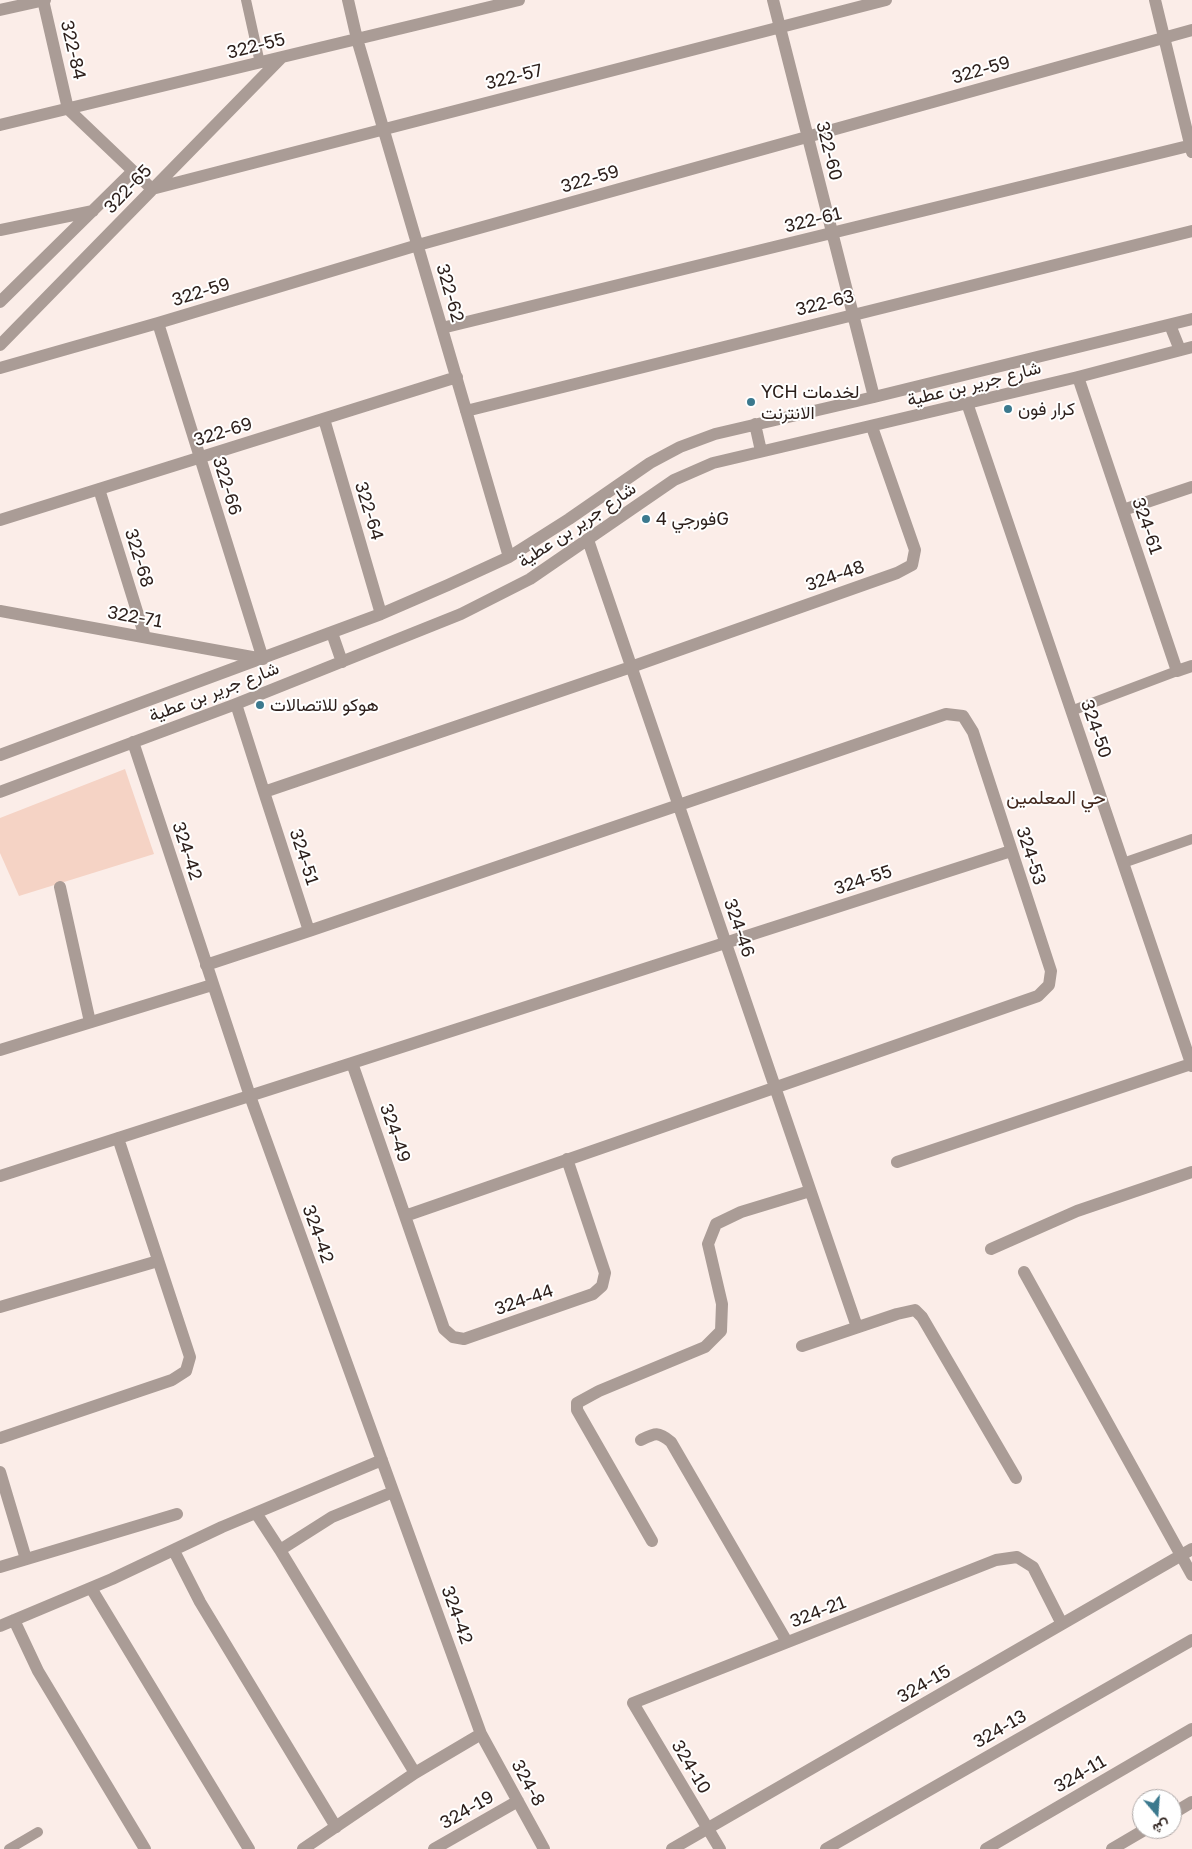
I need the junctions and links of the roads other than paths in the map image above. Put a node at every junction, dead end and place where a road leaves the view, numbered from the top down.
1 (44, 0) edge
2 (246, 0) edge
3 (348, 0) edge
4 (520, 0) edge
5 (773, 0) edge
6 (886, 0) edge
7 (1155, 0) edge
8 (0, 10) edge
9 (780, 27) junction
10 (1192, 30) edge
11 (1164, 37) junction
12 (357, 39) junction
13 (281, 58) junction
14 (260, 63) junction
15 (68, 109) junction
16 (0, 125) edge
17 (383, 129) junction
18 (808, 137) junction
19 (1191, 147) edge
20 (134, 172) junction
21 (152, 189) junction
22 (93, 211) junction
23 (0, 230) edge
24 (1192, 230) edge
25 (832, 233) junction
26 (418, 245) junction
27 (0, 302) edge
28 (853, 314) junction
29 (1192, 319) edge
30 (158, 324) junction
31 (1170, 325) junction
32 (442, 328) junction
33 (2, 340) edge
34 (1186, 348) edge
35 (0, 368) edge
36 (457, 377) junction
37 (1078, 377) junction
38 (874, 398) junction
39 (967, 403) junction
40 (466, 411) junction
41 (324, 419) junction
42 (755, 424) junction
43 (872, 427) junction
44 (761, 451) junction
45 (200, 457) junction
46 (1192, 487) edge
47 (99, 489) junction
48 (1123, 510) junction
49 (0, 520) edge
50 (588, 540) junction
51 (509, 556) junction
52 (0, 610) edge
53 (382, 614) junction
54 (332, 633) junction
55 (146, 637) junction
56 (263, 659) junction
57 (342, 662) junction
58 (1192, 666) edge
59 (631, 667) junction
60 (1177, 671) junction
61 (236, 704) junction
62 (1071, 711) junction
63 (133, 742) junction
64 (0, 755) edge
65 (0, 792) edge
66 (264, 792) junction
67 (678, 805) junction
68 (1192, 839) edge
69 (1012, 851) junction
70 (1123, 863) junction
71 (60, 887) dead end
72 (309, 930) junction
73 (725, 943) junction
74 (206, 966) junction
75 (212, 985) junction
76 (90, 1022) junction
77 (0, 1050) edge
78 (352, 1063) junction
79 (1192, 1065) edge
80 (775, 1089) junction
81 (250, 1096) junction
82 (118, 1138) junction
83 (567, 1159) junction
84 (897, 1162) dead end
85 (1192, 1172) edge
86 (0, 1176) edge
87 (810, 1192) junction
88 (405, 1216) junction
89 (991, 1249) dead end
90 (158, 1260) junction
91 (1024, 1272) dead end
92 (0, 1307) edge
93 (856, 1327) junction
94 (802, 1346) dead end
95 (0, 1438) edge
96 (641, 1440) dead end
97 (382, 1460) junction
98 (0, 1472) edge
99 (1016, 1478) dead end
100 (393, 1492) junction
101 (256, 1513) junction
102 (177, 1514) dead end
103 (652, 1541) dead end
104 (1192, 1548) edge
105 (174, 1550) junction
106 (280, 1550) junction
107 (1181, 1555) junction
108 (26, 1559) junction
109 (0, 1568) edge
110 (1192, 1575) edge
111 (92, 1588) junction
112 (14, 1620) junction
113 (1062, 1624) junction
114 (0, 1626) edge
115 (1192, 1640) edge
116 (787, 1642) junction
117 (632, 1703) joint
118 (1192, 1729) edge
119 (481, 1734) junction
120 (415, 1774) junction
121 (518, 1801) junction
122 (336, 1828) junction
123 (708, 1828) junction
124 (38, 1832) dead end
125 (1132, 1837) edge
126 (9, 1849) edge
127 (145, 1849) edge
128 (249, 1849) edge
129 (303, 1849) edge
130 (434, 1849) edge
131 (544, 1849) edge
132 (672, 1849) edge
133 (720, 1849) edge
134 (826, 1849) edge
135 (986, 1849) edge
136 (1112, 1849) edge

1 - 8 street
1 - 15 street, 322-84
2 - 14 lane
3 - 12 street, 322-62
4 - 12 street, 322-55
5 - 9 street, 322-60
6 - 9 street, 322-57
7 - 11 street
9 - 17 street, 322-57
9 - 18 street, 322-60
10 - 11 street, 322-59
11 - 18 street, 322-59
11 - 19 street
12 - 13 street, 322-55
12 - 17 street, 322-62
13 - 14 street, 322-55
13 - 21 street, 322-65
14 - 15 street, 322-55
15 - 16 street, 322-55
15 - 20 street
17 - 21 street, 322-57
17 - 26 street, 322-62
18 - 25 street, 322-60
18 - 26 street, 322-59
19 - 25 street, 322-61
20 - 21 street
20 - 22 street, 322-65
21 - 33 street, 322-65
22 - 23 street
22 - 27 street, 322-65
24 - 28 street, 322-63
25 - 28 street, 322-60
25 - 32 street, 322-61
26 - 30 street, 322-59
26 - 32 street, 322-62
28 - 38 street, 322-60
28 - 40 street, 322-63
29 - 31 street, شارع جرير بن عطية
30 - 35 street, 322-59
30 - 45 street, 322-66
31 - 34 street
31 - 38 street, شارع جرير بن عطية
32 - 36 street, 322-62
34 - 37 street, شارع جرير بن عطية
36 - 40 street, 322-62
36 - 41 street, 322-69
37 - 39 street, شارع جرير بن عطية
37 - 48 street, 324-61
38 - 42 street, شارع جرير بن عطية
39 - 43 street, شارع جرير بن عطية
39 - 62 street, 324-50
40 - 51 street, 322-62
41 - 45 street, 322-69
41 - 53 street, 322-64
42 - 44 street
42 - 51 street, شارع جرير بن عطية
43 - 44 street, شارع جرير بن عطية
43 - 59 street, 324-48
44 - 50 street, شارع جرير بن عطية
45 - 47 street, 322-69
45 - 56 street, 322-66
46 - 48 street
47 - 49 street, 322-69
47 - 55 street, 322-68
48 - 60 street, 324-61
50 - 57 street, شارع جرير بن عطية
50 - 59 street, 324-46
51 - 53 street, شارع جرير بن عطية
52 - 55 street, 322-71
53 - 54 street, شارع جرير بن عطية
54 - 56 street, شارع جرير بن عطية
54 - 57 street
55 - 56 street, 322-71
56 - 64 street, شارع جرير بن عطية
57 - 61 street, شارع جرير بن عطية
58 - 60 street
59 - 66 street
59 - 67 street, 324-46
60 - 62 lane
61 - 63 street, شارع جرير بن عطية
61 - 66 street, 324-51
62 - 70 street, 324-50
63 - 65 street, شارع جرير بن عطية
63 - 74 street, 324-42
66 - 72 street, 324-51
67 - 69 street, 324-53
67 - 72 street
67 - 73 street, 324-46
68 - 70 lane
69 - 73 street, 324-55
69 - 80 street, 324-53
70 - 79 street, 324-50
71 - 76 street
72 - 74 street
73 - 78 street
73 - 80 street, 324-46
74 - 75 street, 324-42
75 - 76 street
75 - 81 street, 324-42
76 - 77 street
78 - 81 street
78 - 88 street, 324-49
79 - 84 street
80 - 83 street
80 - 87 street, 324-46
81 - 82 street
81 - 97 street, 324-42
82 - 86 street
82 - 90 street
83 - 88 street
83 - 88 street, 324-44
85 - 89 street
87 - 93 street, 324-46
87 - 103 street
90 - 92 street
90 - 95 street
91 - 107 street
93 - 94 street
93 - 99 street
96 - 116 street
97 - 100 street, 324-42
97 - 101 street
98 - 108 street
100 - 106 street
100 - 119 street, 324-42
101 - 105 street
101 - 106 street
102 - 108 street
104 - 107 street, 324-15
105 - 111 street
105 - 122 street
106 - 120 street
107 - 110 street
107 - 113 street, 324-15
108 - 109 street
111 - 112 street
111 - 128 street
112 - 114 street
112 - 127 street
113 - 116 street, 324-21
113 - 123 street, 324-15
115 - 134 street, 324-13
116 - 117 street, 324-21
117 - 123 street, 324-10
118 - 135 street, 324-11
119 - 120 street
119 - 121 street, 324-8
120 - 122 street
121 - 130 street, 324-19
121 - 131 street, 324-8
122 - 129 street
123 - 132 street, 324-15
123 - 133 street, 324-10
124 - 126 lane
125 - 136 street

